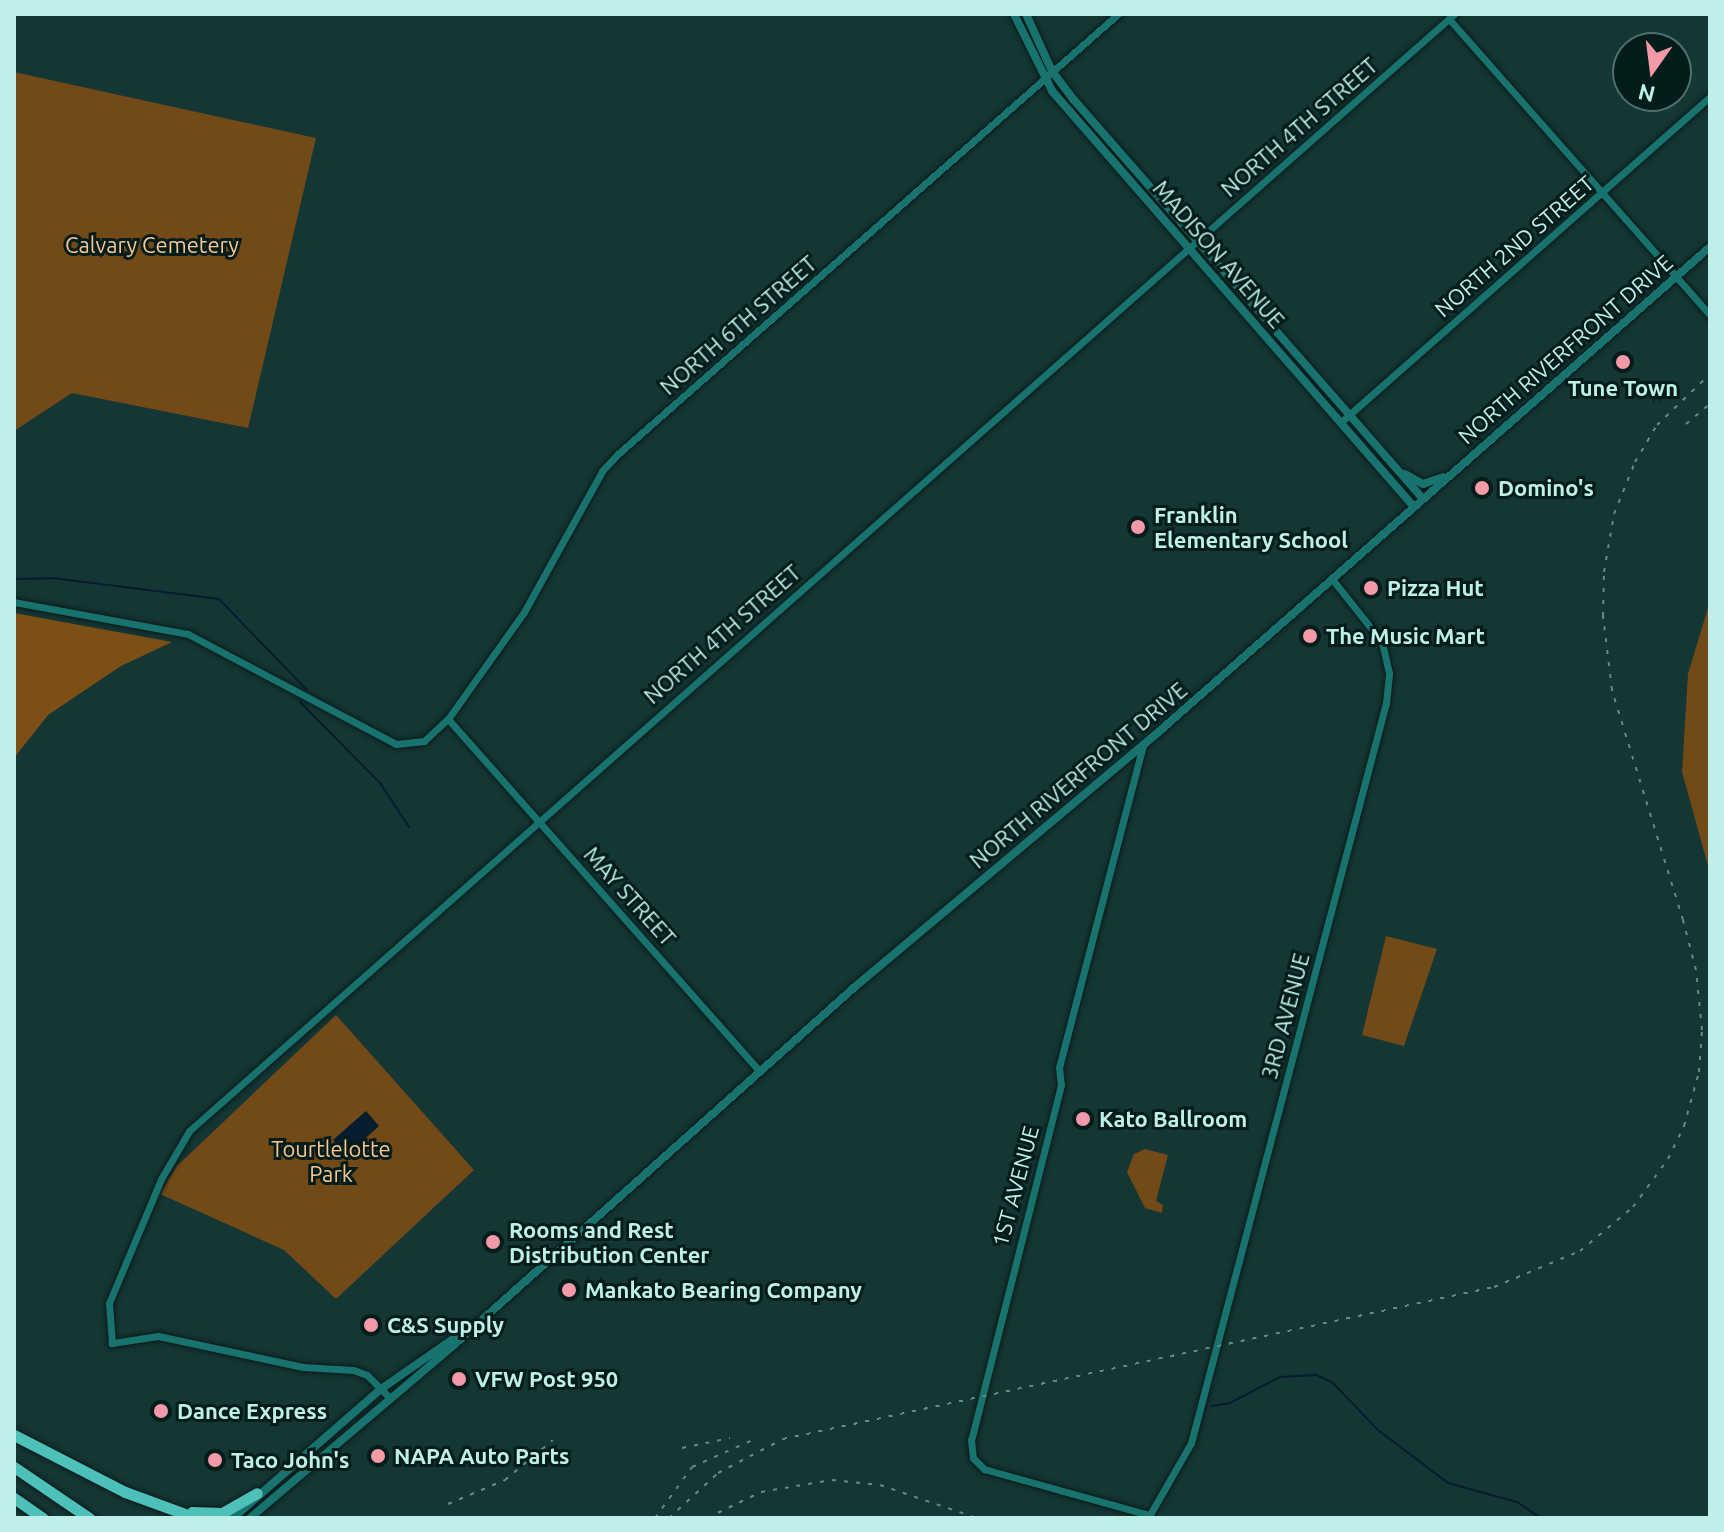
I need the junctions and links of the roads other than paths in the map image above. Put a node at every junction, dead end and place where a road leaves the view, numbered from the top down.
1 (1014, 14) edge
2 (1026, 14) edge
3 (1118, 14) edge
4 (1452, 16) edge
5 (1052, 71) junction
6 (1044, 79) junction
7 (1710, 97) edge
8 (1601, 194) junction
9 (1197, 240) junction
10 (1710, 247) edge
11 (1189, 248) junction
12 (1676, 277) junction
13 (1710, 315) edge
14 (1350, 414) junction
15 (1341, 422) junction
16 (1397, 469) junction
17 (1451, 473) junction
18 (1423, 499) junction
19 (1414, 507) junction
20 (1332, 579) junction
21 (14, 602) edge
22 (448, 719) junction
23 (1144, 743) junction
24 (537, 820) junction
25 (759, 1071) junction
26 (467, 1330) junction
27 (381, 1389) junction
28 (390, 1398) junction
29 (14, 1435) edge
30 (14, 1467) edge
31 (257, 1493) junction
32 (14, 1498) edge
33 (164, 1507) junction
34 (1149, 1516) edge
35 (43, 1518) edge
36 (89, 1518) edge
37 (196, 1518) edge
38 (233, 1518) edge
39 (250, 1518) edge

1 - 6 main road, MADISON AVENUE
2 - 5 main road, MADISON AVENUE
3 - 5 street, NORTH 6TH STREET
4 - 8 street
4 - 9 street, NORTH 4TH STREET
5 - 6 street, NORTH 6TH STREET
5 - 9 main road, MADISON AVENUE
6 - 11 main road, MADISON AVENUE
6 - 22 street, NORTH 6TH STREET
7 - 8 street, NORTH 2ND STREET
8 - 12 street
8 - 14 street, NORTH 2ND STREET
9 - 11 street, NORTH 4TH STREET
9 - 14 main road, MADISON AVENUE
10 - 12 main road, NORTH RIVERFRONT DRIVE
11 - 15 main road, MADISON AVENUE
11 - 24 street, NORTH 4TH STREET
12 - 13 street
12 - 17 main road, NORTH RIVERFRONT DRIVE
14 - 15 street, NORTH 2ND STREET
14 - 16 main road, MADISON AVENUE
15 - 19 main road, MADISON AVENUE
16 - 17 main road
16 - 18 main road, MADISON AVENUE
17 - 18 main road, NORTH RIVERFRONT DRIVE
18 - 19 main road, NORTH RIVERFRONT DRIVE
19 - 20 main road, NORTH RIVERFRONT DRIVE
20 - 23 main road, NORTH RIVERFRONT DRIVE
20 - 34 street, 3RD AVENUE
21 - 22 street, NORTH 6TH STREET
22 - 24 street, MAY STREET
23 - 25 main road, NORTH RIVERFRONT DRIVE
23 - 34 street, 1ST AVENUE
24 - 25 street, MAY STREET
24 - 27 street, NORTH 4TH STREET
25 - 26 main road, NORTH RIVERFRONT DRIVE
26 - 27 main road, NORTH RIVERFRONT DRIVE
26 - 28 main road, NORTH RIVERFRONT DRIVE
27 - 28 street
27 - 31 main road, NORTH RIVERFRONT DRIVE
28 - 39 main road, NORTH RIVERFRONT DRIVE
29 - 33 highway
30 - 36 highway
31 - 33 highway
31 - 38 main road, NORTH RIVERFRONT DRIVE
32 - 35 highway
33 - 37 highway

